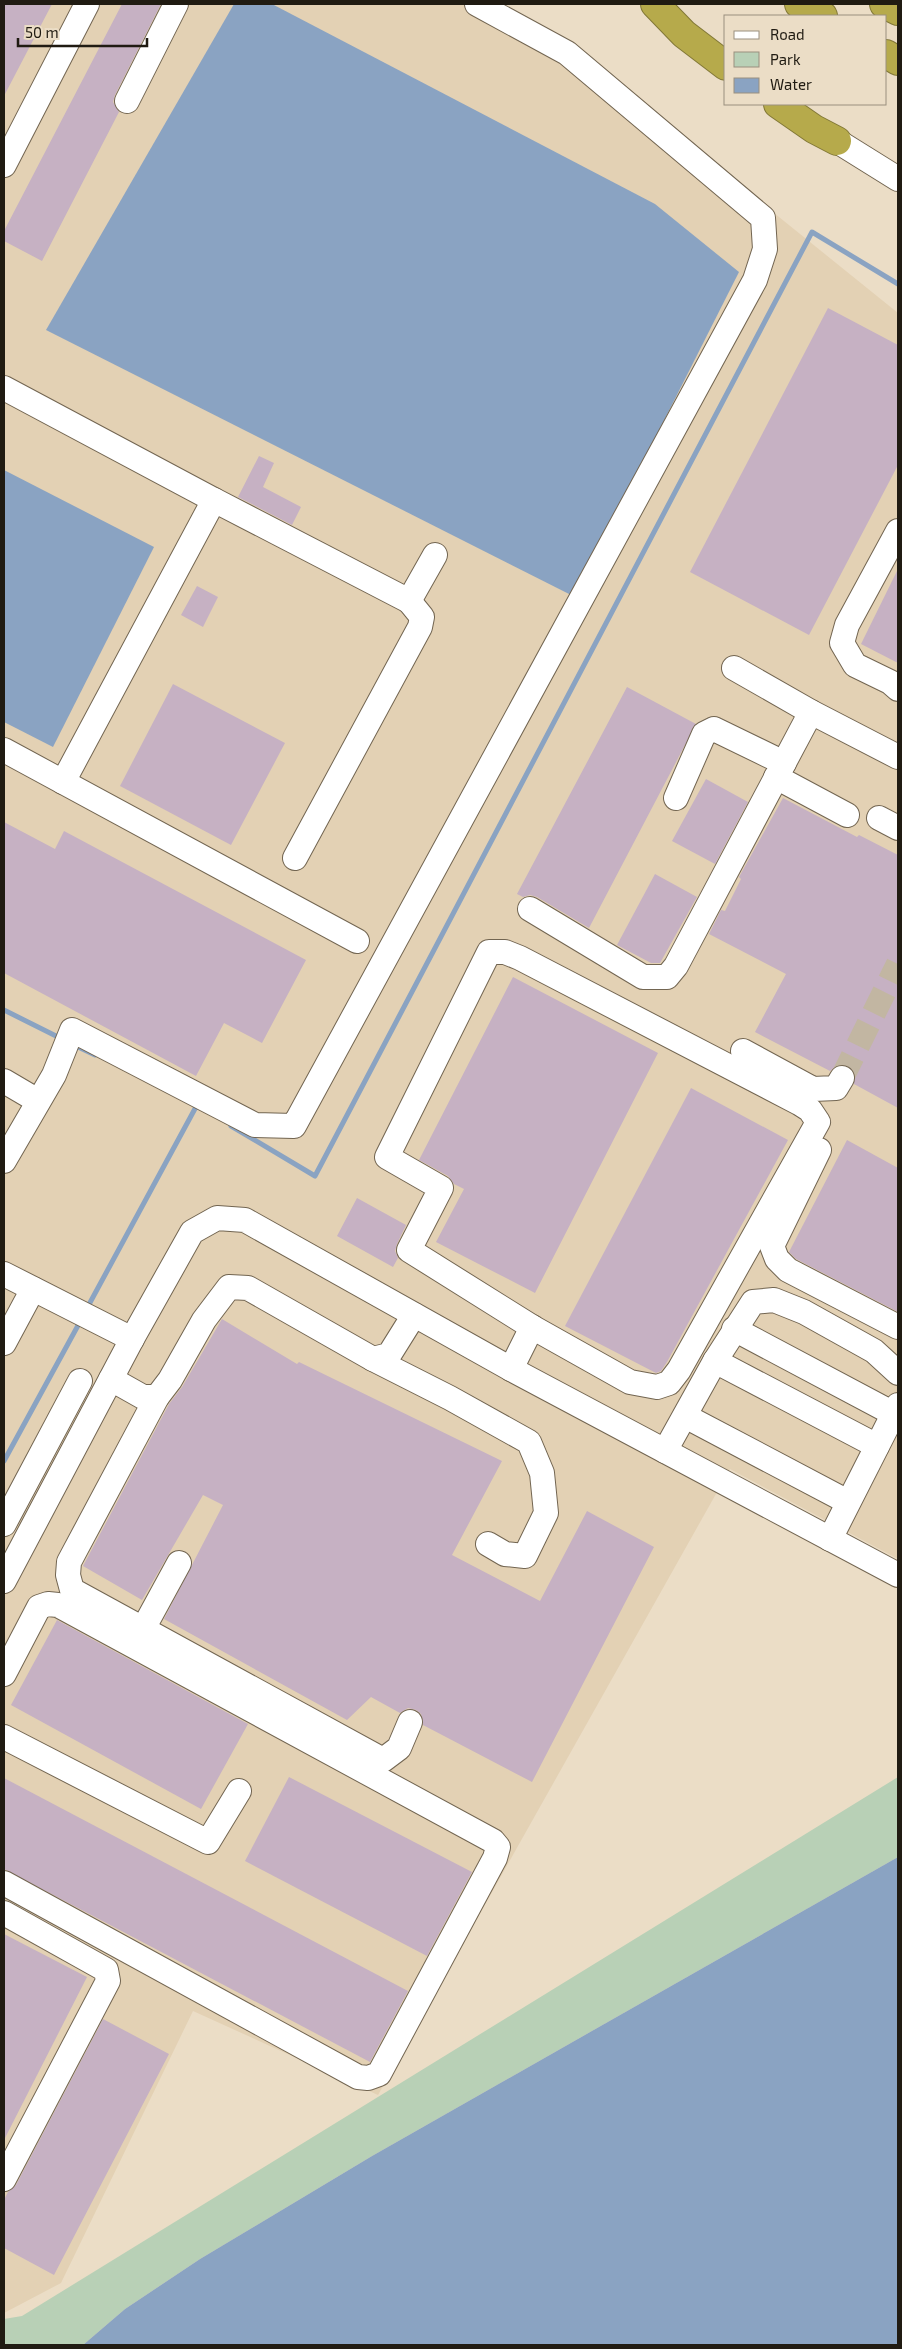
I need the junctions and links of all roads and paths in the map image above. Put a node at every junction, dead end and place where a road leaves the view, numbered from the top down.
1 (87, 4) edge
2 (176, 4) edge
3 (476, 4) edge
4 (655, 4) edge
5 (799, 4) edge
6 (884, 4) edge
7 (898, 12) edge
8 (821, 15) edge
9 (724, 64) edge
10 (126, 101) dead end
11 (779, 105) edge
12 (815, 105) edge
13 (837, 141) junction
14 (4, 165) edge
15 (898, 179) edge
16 (4, 388) edge
17 (214, 500) junction
18 (898, 531) edge
19 (435, 554) dead end
20 (409, 601) junction
21 (734, 668) dead end
22 (898, 689) edge
23 (811, 712) junction
24 (4, 750) edge
25 (898, 757) edge
26 (780, 770) junction
27 (64, 782) junction
28 (676, 798) dead end
29 (847, 815) dead end
30 (295, 858) dead end
31 (530, 909) dead end
32 (357, 941) dead end
33 (743, 1051) dead end
34 (842, 1078) tunnel mouth
35 (4, 1081) edge
36 (38, 1101) junction
37 (829, 1131) dead end
38 (7, 1147) edge
39 (4, 1274) edge
40 (43, 1294) junction
41 (414, 1315) junction
42 (532, 1327) junction
43 (898, 1328) edge
44 (734, 1329) junction
45 (132, 1339) junction
46 (4, 1342) edge
47 (373, 1359) junction
48 (715, 1361) junction
49 (511, 1369) junction
50 (898, 1372) edge
51 (111, 1379) junction
52 (80, 1381) dead end
53 (157, 1397) junction
54 (896, 1410) edge
55 (685, 1416) junction
56 (877, 1446) junction
57 (665, 1451) junction
58 (848, 1502) junction
59 (4, 1524) edge
60 (830, 1539) junction
61 (488, 1544) dead end
62 (179, 1563) dead end
63 (898, 1575) edge
64 (4, 1581) edge
65 (143, 1629) junction
66 (4, 1674) edge
67 (410, 1722) dead end
68 (4, 1737) edge
69 (239, 1791) dead end
70 (4, 1883) edge
71 (4, 1913) edge
72 (4, 2179) edge

1 - 14 street
2 - 10 street
3 - 36 street
4 - 9 highway
5 - 8 highway
6 - 7 highway
11 - 13 highway
12 - 13 highway
13 - 15 street
16 - 17 street
17 - 20 street
17 - 27 street
18 - 22 street
19 - 20 street
20 - 30 street
21 - 23 street
23 - 25 street
23 - 26 street
24 - 27 street
26 - 28 street
26 - 29 street
26 - 31 street
27 - 32 street
33 - 34 street
35 - 36 street
36 - 38 street
37 - 43 street
39 - 40 street
40 - 45 street
40 - 46 street
41 - 45 street
41 - 47 street
41 - 49 street
42 - 42 street
42 - 49 street
44 - 48 street
44 - 50 street
44 - 54 street
45 - 51 street
47 - 53 street
47 - 61 street
48 - 55 street
48 - 56 street
49 - 57 street
51 - 53 street
51 - 64 street
52 - 59 street
53 - 65 street
54 - 56 street
55 - 57 street
55 - 58 street
56 - 58 street
57 - 60 street
58 - 60 street
60 - 63 street
62 - 65 street
65 - 67 street
66 - 70 street
68 - 69 street
71 - 72 street

